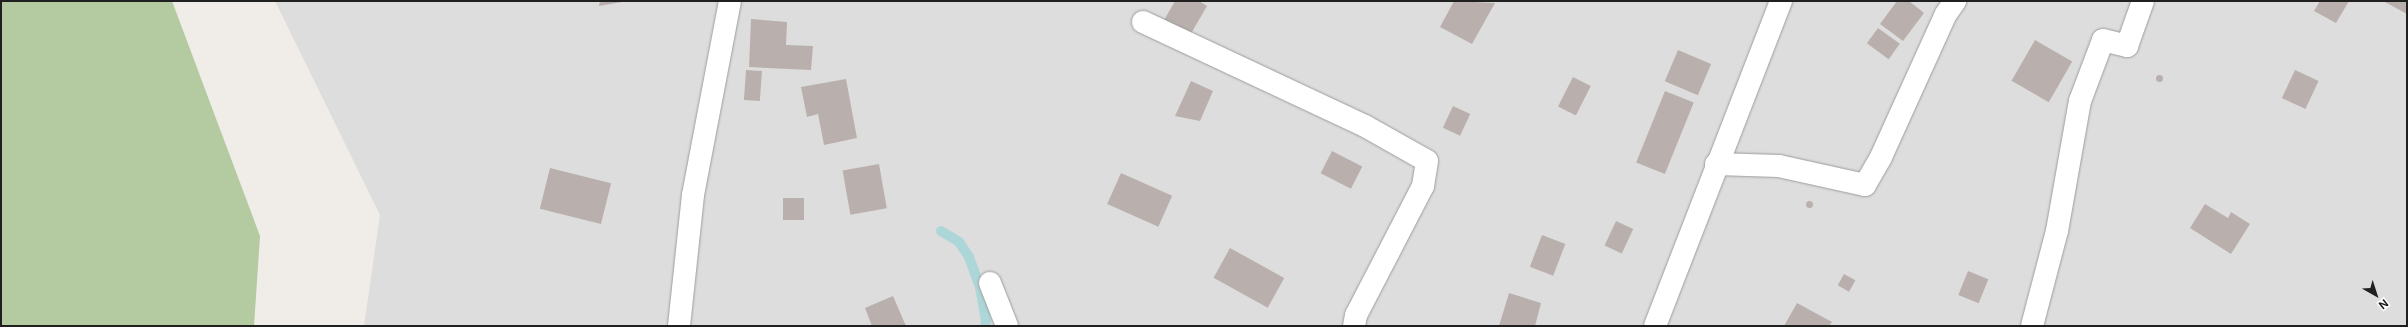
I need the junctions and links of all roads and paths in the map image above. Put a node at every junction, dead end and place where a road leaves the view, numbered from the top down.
1 (730, 1) edge
2 (1781, 1) edge
3 (1955, 1) edge
4 (2143, 1) edge
5 (1143, 22) dead end
6 (1716, 164) junction
7 (990, 283) dead end
8 (679, 326) edge
9 (1007, 326) edge
10 (1354, 326) edge
11 (1655, 326) edge
12 (2032, 326) edge

1 - 8 street
2 - 6 street
3 - 6 street
4 - 12 street
5 - 10 street
6 - 11 street
7 - 9 street

